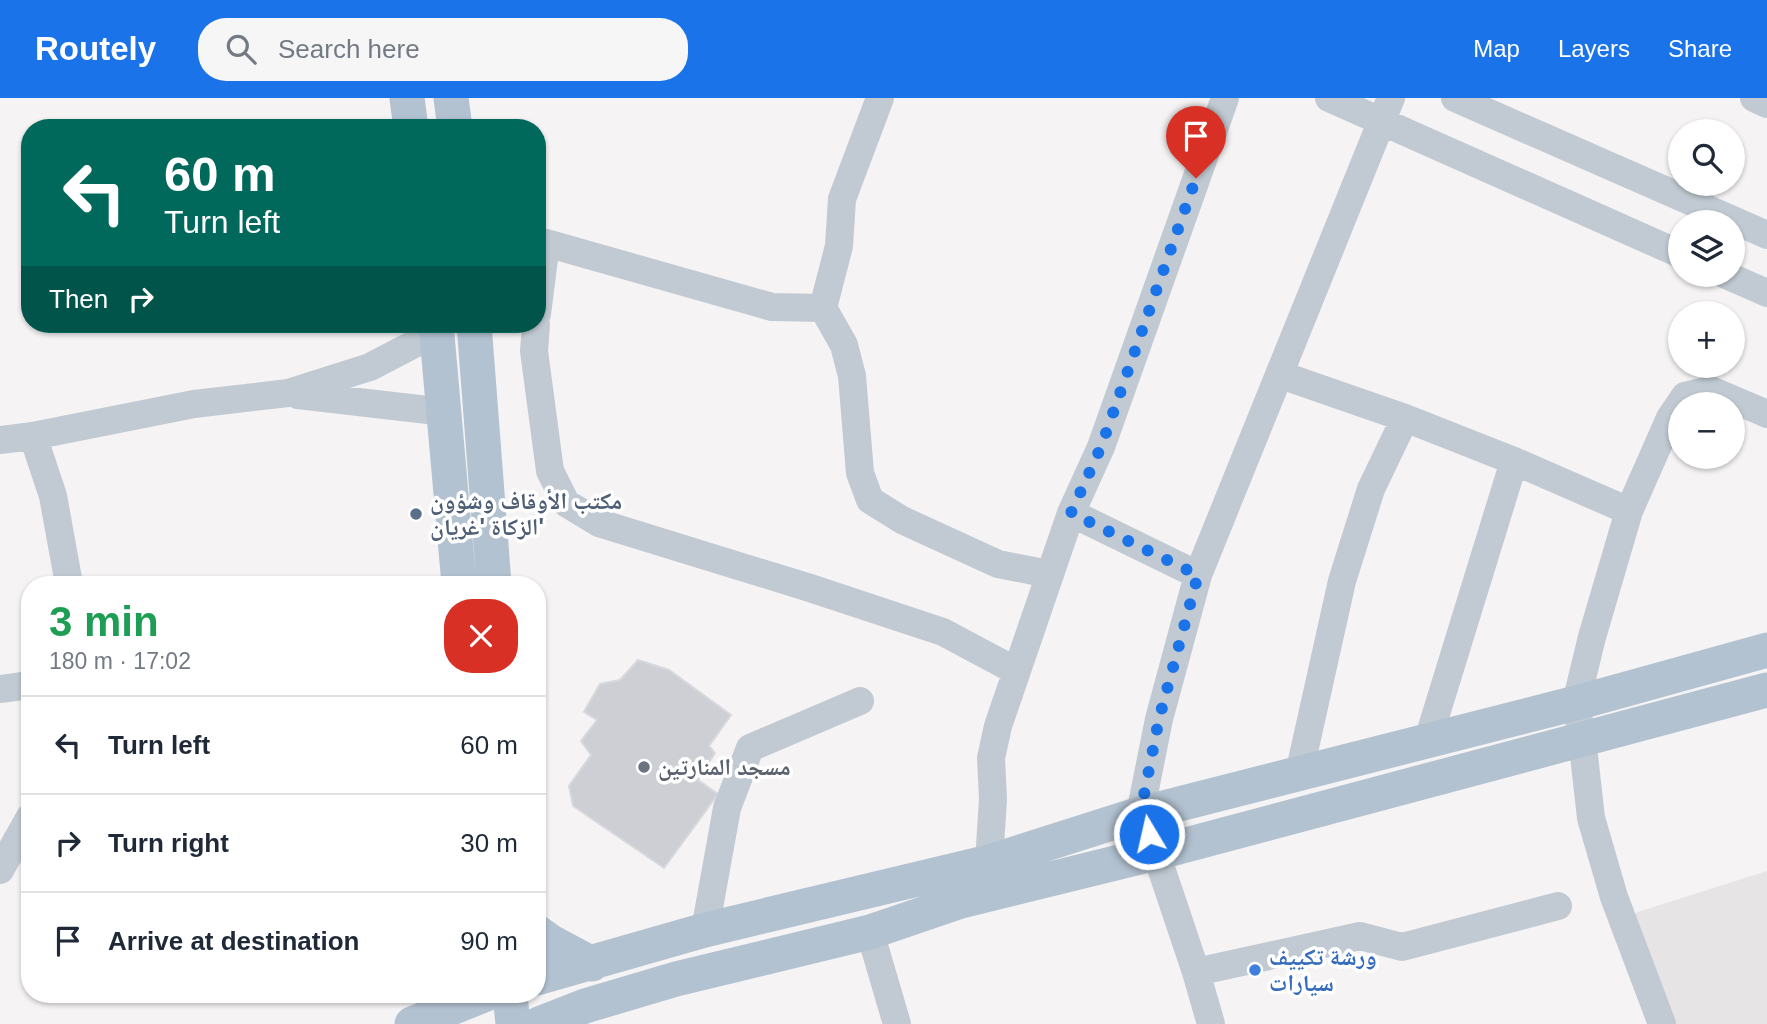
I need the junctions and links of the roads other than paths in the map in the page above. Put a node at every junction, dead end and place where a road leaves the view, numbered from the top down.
1 (407, 98) edge
2 (452, 98) edge
3 (880, 98) edge
4 (1225, 98) edge
5 (1329, 98) edge
6 (1754, 98) edge
7 (1466, 100) edge
8 (1767, 104) edge
9 (1385, 109) edge
10 (410, 119) edge
11 (454, 119) edge
12 (1767, 234) edge
13 (546, 243) edge
14 (1668, 248) edge
15 (1745, 283) edge
16 (1767, 293) edge
17 (823, 307) junction
18 (428, 333) edge
19 (437, 333) edge
20 (475, 333) edge
21 (535, 333) edge
22 (1281, 375) junction
23 (288, 393) junction
24 (445, 412) junction
25 (1767, 414) edge
26 (1405, 418) junction
27 (33, 436) junction
28 (0, 440) edge
29 (1514, 461) junction
30 (1629, 511) junction
31 (1071, 513) junction
32 (1049, 574) junction
33 (1198, 575) junction
34 (68, 576) edge
35 (458, 576) edge
36 (493, 576) edge
37 (1767, 650) edge
38 (1016, 671) junction
39 (21, 686) edge
40 (0, 689) edge
41 (1767, 690) edge
42 (860, 701) dead end
43 (1576, 703) junction
44 (1582, 738) junction
45 (1427, 740) junction
46 (1298, 774) junction
47 (1140, 814) junction
48 (21, 833) edge
49 (1156, 853) junction
50 (989, 862) junction
51 (0, 870) edge
52 (956, 886) junction
53 (1558, 906) dead end
54 (705, 930) junction
55 (870, 932) junction
56 (546, 938) edge
57 (592, 964) junction
58 (1196, 972) junction
59 (546, 976) edge
60 (470, 1003) edge
61 (511, 1003) edge
62 (412, 1024) edge
63 (513, 1024) edge
64 (539, 1024) edge
65 (897, 1024) edge
66 (1211, 1024) edge
67 (1662, 1024) edge

1 - 10 main road
2 - 11 main road
3 - 17 street
4 - 31 street
5 - 9 street
6 - 8 street
7 - 12 street
9 - 14 street
9 - 22 street
13 - 17 street
15 - 16 street
17 - 32 street
18 - 23 street
19 - 24 main road
20 - 36 main road
21 - 38 street
22 - 26 street
22 - 33 street
23 - 24 street
23 - 27 street
24 - 35 main road
25 - 30 street
26 - 29 street
26 - 46 street
27 - 28 street
27 - 34 street
29 - 30 street
29 - 45 street
30 - 43 street
31 - 32 street
31 - 33 street
32 - 38 street
33 - 47 street
37 - 43 main road
38 - 50 street
39 - 40 street
41 - 44 main road
42 - 54 street
43 - 44 street
43 - 45 main road
44 - 49 main road
44 - 67 street
45 - 46 main road
46 - 47 main road
47 - 49 street
47 - 50 main road
48 - 51 street
49 - 52 main road
49 - 58 street
50 - 52 main road
52 - 54 main road
52 - 55 main road
53 - 58 street
54 - 57 main road
55 - 64 main road
55 - 65 street
56 - 57 main road
57 - 59 main road
58 - 66 street
60 - 62 main road
61 - 63 main road

